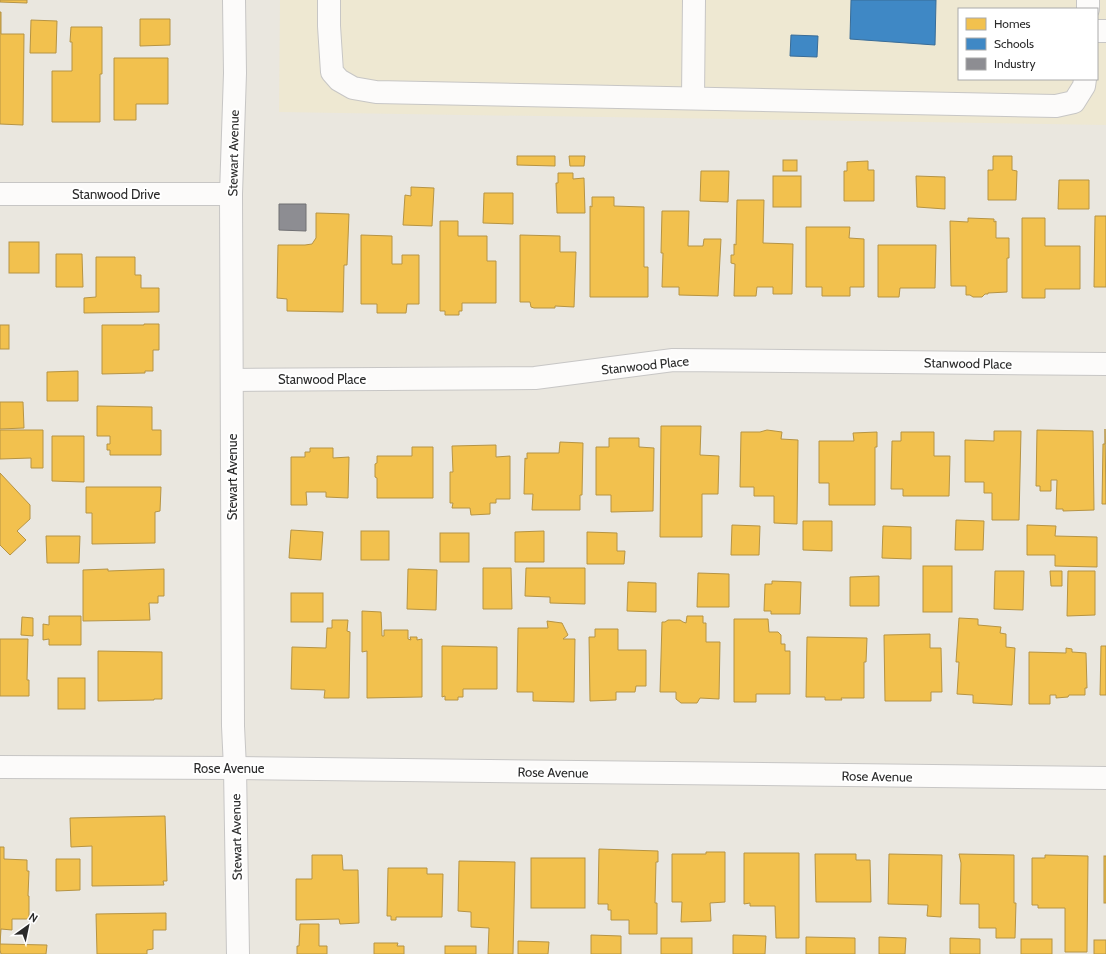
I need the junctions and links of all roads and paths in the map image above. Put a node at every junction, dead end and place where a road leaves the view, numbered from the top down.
1 (234, 0) edge
2 (329, 0) edge
3 (694, 0) edge
4 (1085, 80) edge
5 (693, 98) junction
6 (0, 194) edge
7 (231, 194) junction
8 (1106, 364) edge
9 (232, 380) junction
10 (0, 767) edge
11 (235, 768) junction
12 (1106, 778) edge
13 (238, 954) edge

1 - 7 street, Stewart Avenue
2 - 5 street
3 - 5 street
4 - 5 street
6 - 7 street, Stanwood Drive
7 - 9 street, Stewart Avenue
8 - 9 street, Stanwood Place
9 - 11 street, Stewart Avenue
10 - 11 street, Rose Avenue
11 - 12 street, Rose Avenue
11 - 13 street, Stewart Avenue

